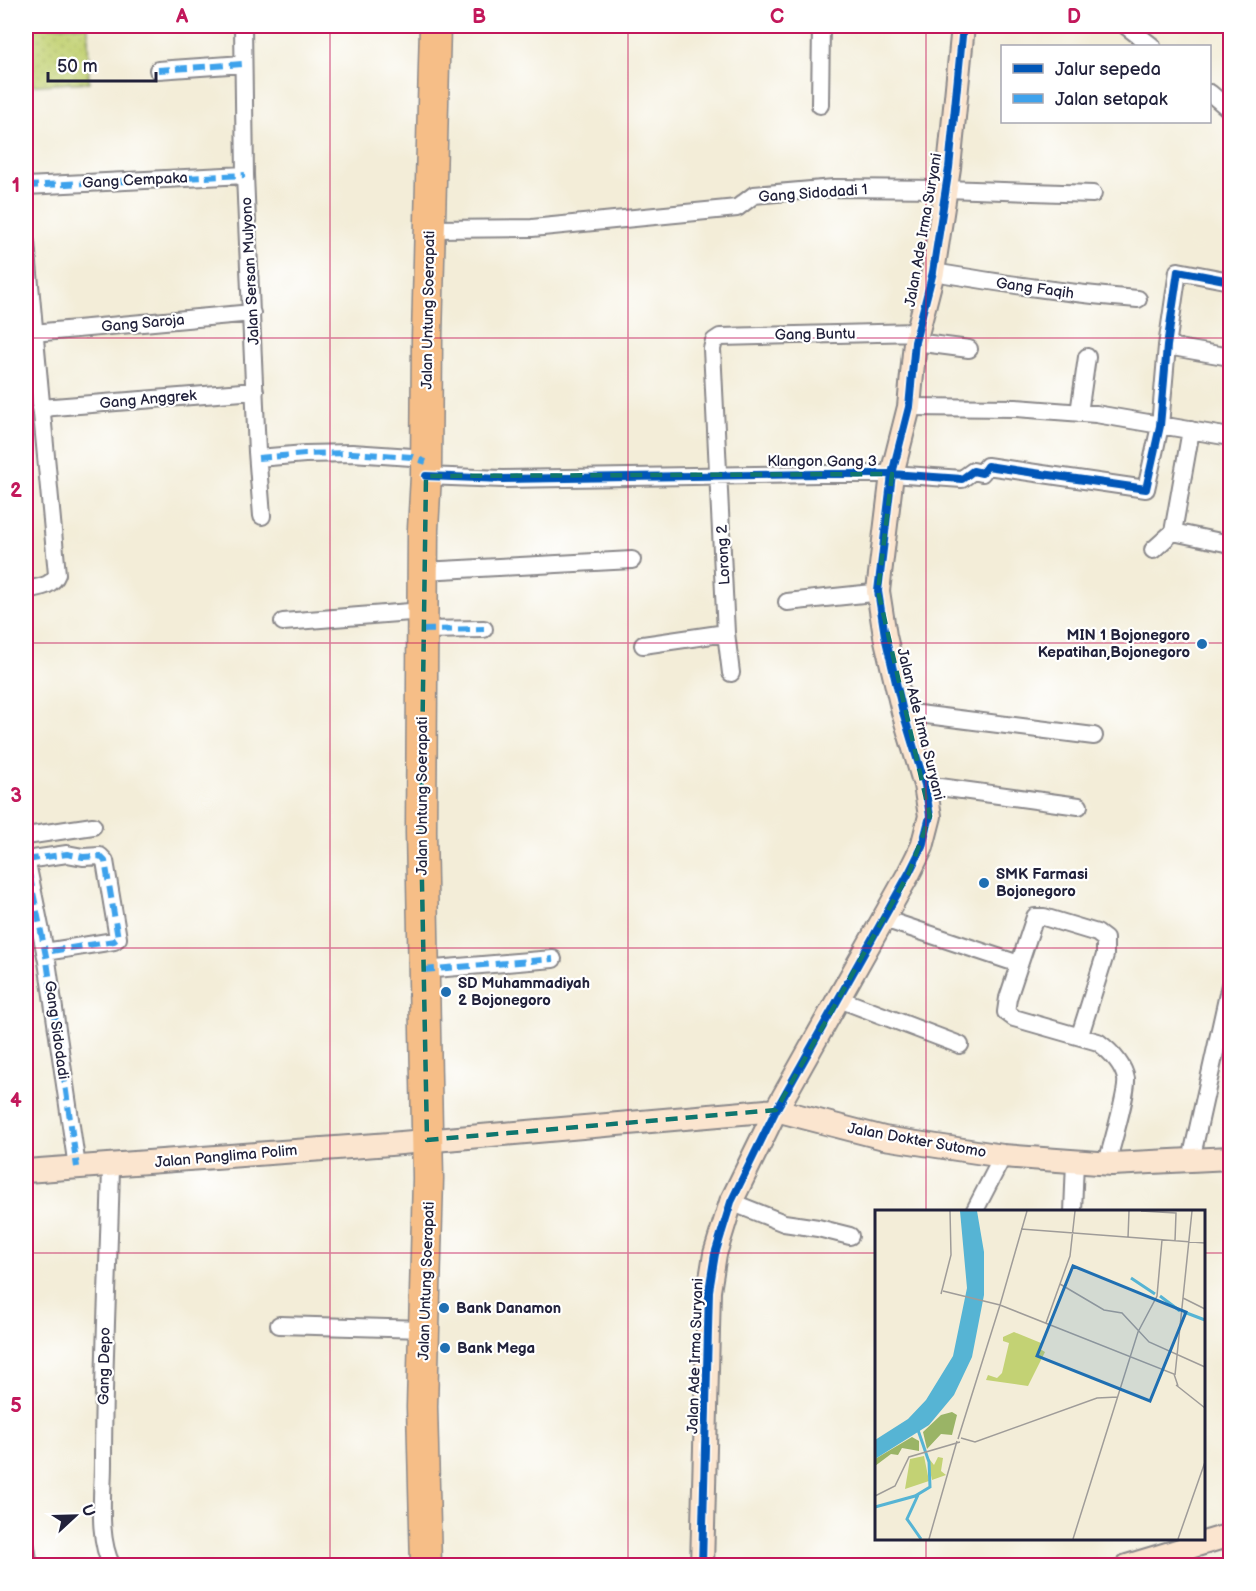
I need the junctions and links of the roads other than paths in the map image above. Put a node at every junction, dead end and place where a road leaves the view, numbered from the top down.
1 (243, 26) edge
2 (435, 26) edge
3 (821, 26) edge
4 (963, 26) edge
5 (1126, 26) edge
6 (1151, 45) edge
7 (243, 64) junction
8 (158, 70) dead end
9 (1211, 95) edge
10 (820, 105) dead end
11 (1230, 110) edge
12 (245, 175) junction
13 (26, 186) edge
14 (945, 189) junction
15 (1093, 194) dead end
16 (430, 229) junction
17 (26, 242) edge
18 (933, 272) junction
19 (1230, 281) edge
20 (1138, 299) dead end
21 (252, 313) junction
22 (33, 333) junction
23 (916, 337) junction
24 (714, 341) joint
25 (1167, 346) junction
26 (969, 349) dead end
27 (1087, 357) dead end
28 (1230, 357) edge
29 (255, 391) junction
30 (909, 407) junction
31 (41, 408) junction
32 (1079, 412) junction
33 (1160, 426) junction
34 (1191, 430) junction
35 (1230, 437) edge
36 (258, 458) junction
37 (426, 469) junction
38 (892, 474) junction
39 (718, 476) junction
40 (262, 516) dead end
41 (1173, 531) junction
42 (1230, 544) edge
43 (1153, 550) dead end
44 (632, 560) dead end
45 (423, 571) junction
46 (26, 590) edge
47 (878, 591) junction
48 (787, 602) dead end
49 (422, 621) junction
50 (283, 622) dead end
51 (484, 629) dead end
52 (726, 633) junction
53 (643, 645) dead end
54 (731, 673) dead end
55 (903, 712) junction
56 (1094, 736) dead end
57 (926, 784) junction
58 (1079, 806) dead end
59 (93, 826) dead end
60 (26, 836) edge
61 (26, 859) edge
62 (884, 919) junction
63 (45, 952) junction
64 (553, 959) dead end
65 (1019, 964) junction
66 (423, 970) junction
67 (1230, 985) edge
68 (839, 999) junction
69 (1080, 1035) junction
70 (960, 1045) dead end
71 (776, 1110) junction
72 (427, 1140) junction
73 (1003, 1156) junction
74 (1230, 1158) edge
75 (1191, 1160) junction
76 (1075, 1161) junction
77 (1107, 1163) junction
78 (111, 1166) junction
79 (77, 1167) junction
80 (26, 1171) edge
81 (731, 1202) junction
82 (975, 1210) edge
83 (1074, 1210) edge
84 (850, 1236) dead end
85 (279, 1325) dead end
86 (424, 1329) junction
87 (1228, 1536) edge
88 (26, 1547) edge
89 (29, 1566) edge
90 (112, 1566) edge
91 (426, 1566) edge
92 (702, 1566) edge
93 (1127, 1566) edge

1 - 7 street, Jalan Sersan Mulyono
2 - 16 highway, Jalan Untung Soerapati
3 - 10 street
4 - 14 street, Jalan Ade Irma Suryani
5 - 6 street
7 - 8 street
7 - 12 street, Jalan Sersan Mulyono
9 - 11 street
12 - 13 street, Gang Cempaka
12 - 21 street, Jalan Sersan Mulyono
14 - 15 street, Gang Sidodadi 1
14 - 16 street, Gang Sidodadi 1
14 - 18 street, Jalan Ade Irma Suryani
16 - 37 highway, Jalan Untung Soerapati
17 - 22 street
18 - 20 street, Gang Faqih
18 - 23 street, Jalan Ade Irma Suryani
19 - 25 street
21 - 22 street, Gang Saroja
21 - 29 street, Jalan Sersan Mulyono
22 - 31 street
23 - 24 street, Gang Buntu
23 - 26 street, Gang Buntu
23 - 30 street, Jalan Ade Irma Suryani
24 - 39 street, Lorong 2
25 - 28 street
25 - 33 street
27 - 32 street
29 - 31 street, Gang Anggrek
29 - 36 street, Jalan Sersan Mulyono
30 - 32 street
30 - 38 street, Jalan Ade Irma Suryani
31 - 46 street
32 - 33 street
33 - 34 street
33 - 38 street, Klangon Gang 3
34 - 35 street
34 - 41 street
36 - 37 street, Klangon Gang 3
36 - 40 street, Jalan Sersan Mulyono
37 - 39 street, Klangon Gang 3
37 - 45 highway, Jalan Untung Soerapati
38 - 39 street, Klangon Gang 3
38 - 47 street, Jalan Ade Irma Suryani
39 - 52 street, Lorong 2
41 - 42 street
41 - 43 street
44 - 45 street
45 - 49 highway, Jalan Untung Soerapati
47 - 48 street
47 - 55 street, Jalan Ade Irma Suryani
49 - 50 street
49 - 51 street
49 - 66 highway, Jalan Untung Soerapati
52 - 53 street
52 - 54 street, Lorong 2
55 - 56 street
55 - 57 street, Jalan Ade Irma Suryani
57 - 58 street
57 - 62 street, Jalan Ade Irma Suryani
59 - 60 street
61 - 63 street, Gang Sidodadi
61 - 63 street
62 - 65 street
62 - 68 street, Jalan Ade Irma Suryani
63 - 79 street, Gang Sidodadi
64 - 66 street
65 - 69 street
65 - 69 street
66 - 72 highway, Jalan Untung Soerapati
67 - 75 street
68 - 70 street
68 - 71 street, Jalan Ade Irma Suryani
69 - 77 street
71 - 72 street, Jalan Dokter Sutomo
71 - 73 street, Jalan Dokter Sutomo
71 - 81 street, Jalan Ade Irma Suryani
72 - 78 street, Jalan Panglima Polim
72 - 86 highway, Jalan Untung Soerapati
73 - 76 street, Jalan Dokter Sutomo
73 - 82 street
74 - 75 street, Jalan Dokter Sutomo
75 - 77 street, Jalan Dokter Sutomo
76 - 77 street, Jalan Dokter Sutomo
76 - 83 street
78 - 79 street, Jalan Panglima Polim
78 - 90 street, Gang Depo
79 - 80 street, Jalan Panglima Polim
81 - 84 street
81 - 92 street, Jalan Ade Irma Suryani
85 - 86 street
86 - 91 highway, Jalan Untung Soerapati
87 - 93 street
88 - 89 street

